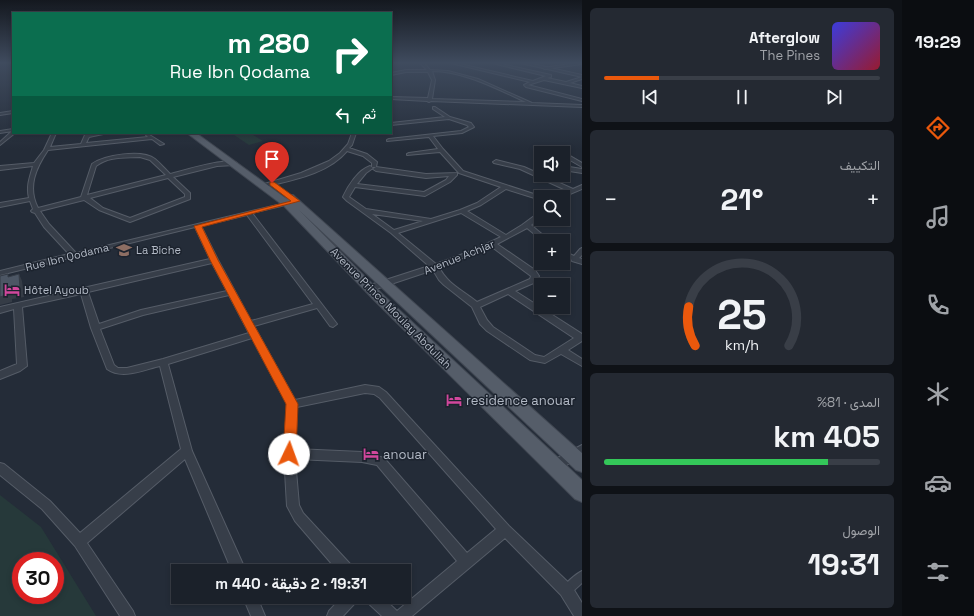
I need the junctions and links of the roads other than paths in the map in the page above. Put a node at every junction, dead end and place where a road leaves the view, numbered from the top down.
1 (431, 92) edge
2 (503, 92) edge
3 (551, 92) edge
4 (392, 98) edge
5 (582, 100) edge
6 (429, 101) junction
7 (534, 105) junction
8 (582, 106) edge
9 (434, 108) dead end
10 (12, 113) edge
11 (0, 115) edge
12 (449, 118) junction
13 (404, 123) junction
14 (392, 124) edge
15 (409, 127) dead end
16 (12, 130) edge
17 (0, 132) edge
18 (415, 132) dead end
19 (12, 134) edge
20 (54, 134) edge
21 (100, 134) edge
22 (147, 134) edge
23 (192, 134) edge
24 (203, 134) edge
25 (354, 134) edge
26 (430, 135) junction
27 (421, 136) junction
28 (152, 138) junction
29 (389, 140) dead end
30 (0, 144) edge
31 (162, 144) dead end
32 (83, 145) junction
33 (47, 149) junction
34 (346, 149) junction
35 (441, 150) junction
36 (409, 154) dead end
37 (570, 158) edge
38 (226, 162) junction
39 (496, 162) dead end
40 (36, 164) junction
41 (582, 165) edge
42 (374, 167) junction
43 (0, 168) edge
44 (570, 169) edge
45 (582, 171) edge
46 (461, 172) junction
47 (169, 175) junction
48 (453, 175) junction
49 (268, 184) junction
50 (355, 185) junction
51 (505, 186) junction
52 (582, 186) edge
53 (573, 191) junction
54 (570, 192) edge
55 (534, 196) edge
56 (84, 197) junction
57 (31, 199) junction
58 (292, 203) junction
59 (0, 205) edge
60 (364, 210) junction
61 (34, 211) junction
62 (462, 211) junction
63 (249, 214) junction
64 (534, 219) edge
65 (431, 220) junction
66 (528, 225) junction
67 (198, 226) junction
68 (393, 232) junction
69 (539, 234) edge
70 (505, 237) junction
71 (492, 244) junction
72 (582, 250) edge
73 (74, 255) junction
74 (570, 257) edge
75 (214, 260) junction
76 (574, 260) junction
77 (582, 262) edge
78 (435, 267) junction
79 (0, 273) edge
80 (384, 283) junction
81 (370, 288) junction
82 (84, 291) junction
83 (509, 291) junction
84 (232, 292) junction
85 (318, 305) junction
86 (18, 306) junction
87 (476, 306) junction
88 (0, 310) edge
89 (250, 324) junction
90 (333, 324) dead end
91 (95, 328) junction
92 (254, 334) junction
93 (581, 338) edge
94 (562, 350) junction
95 (163, 362) junction
96 (582, 363) edge
97 (0, 375) edge
98 (292, 404) junction
99 (187, 451) junction
100 (577, 453) edge
101 (289, 454) junction
102 (582, 464) edge
103 (553, 467) junction
104 (0, 468) edge
105 (582, 494) edge
106 (505, 530) junction
107 (79, 542) junction
108 (466, 561) junction
109 (236, 564) edge
110 (341, 564) edge
111 (582, 576) edge
112 (566, 590) junction
113 (253, 604) edge
114 (345, 604) edge
115 (379, 604) edge
116 (128, 616) edge
117 (258, 616) edge
118 (334, 616) edge
119 (392, 616) edge
120 (401, 616) edge
121 (582, 616) edge

1 - 6 street
2 - 7 street
3 - 5 street
4 - 6 street
6 - 7 street
7 - 8 street
9 - 12 street
10 - 11 street
12 - 13 street
12 - 26 street
13 - 14 street
13 - 15 street
16 - 17 street
18 - 27 street
19 - 30 street
20 - 33 street
21 - 32 street
22 - 28 street
23 - 38 main road, Avenue Prince Moulay Abdullah
24 - 49 main road, Avenue Prince Moulay Abdullah
25 - 34 street
26 - 27 street
26 - 35 street
27 - 29 street
28 - 31 street
28 - 32 street
32 - 33 street
33 - 40 street
34 - 42 street
34 - 49 street
35 - 36 street
35 - 46 street
37 - 41 street
38 - 47 street
38 - 49 main road, Avenue Prince Moulay Abdullah
39 - 53 street
40 - 43 street
40 - 57 street
42 - 48 street
42 - 50 street
44 - 45 street
46 - 48 street
46 - 51 street
47 - 56 street
47 - 56 street
47 - 56 street
48 - 50 street
49 - 58 main road, Avenue Prince Moulay Abdullah
50 - 60 street
51 - 55 street
51 - 62 street
52 - 53 street
53 - 54 street
56 - 61 street
57 - 59 street
57 - 61 street
58 - 63 street, Rue Ibn Qodama
58 - 80 main road, Avenue Prince Moulay Abdullah
58 - 81 main road, Avenue Prince Moulay Abdullah
60 - 65 street
60 - 68 street
61 - 73 street
62 - 65 street
62 - 70 street
63 - 67 street, Rue Ibn Qodama
63 - 85 street
64 - 66 street, Avenue Achjar
65 - 68 street
66 - 69 street
66 - 70 street, Avenue Achjar
67 - 73 street, Rue Ibn Qodama
67 - 75 street
68 - 78 street
70 - 71 street, Avenue Achjar
71 - 78 street, Avenue Achjar
71 - 83 street
72 - 76 street
73 - 79 street, Rue Ibn Qodama
74 - 76 street
75 - 82 street
75 - 84 street
76 - 77 street
78 - 80 street, Avenue Achjar
78 - 87 street
80 - 81 street, Avenue Achjar
80 - 100 main road, Avenue Prince Moulay Abdullah
81 - 103 main road, Avenue Prince Moulay Abdullah
82 - 86 street
82 - 91 street
83 - 87 street
83 - 93 street
84 - 89 street
84 - 91 street
85 - 89 street
85 - 90 street
86 - 88 street
86 - 97 street
87 - 94 street
89 - 92 street
91 - 95 street
92 - 95 street
92 - 98 street
93 - 94 street
94 - 96 street
95 - 99 street
98 - 101 street
98 - 106 street
99 - 107 street
99 - 109 street
100 - 102 main road, Avenue Prince Moulay Abdullah
100 - 103 street
101 - 108 street
101 - 110 street
103 - 105 main road, Avenue Prince Moulay Abdullah
104 - 107 street
106 - 108 street
106 - 112 street
107 - 116 street
108 - 120 street
111 - 112 street
112 - 121 street
113 - 117 street
114 - 118 street
115 - 119 street

